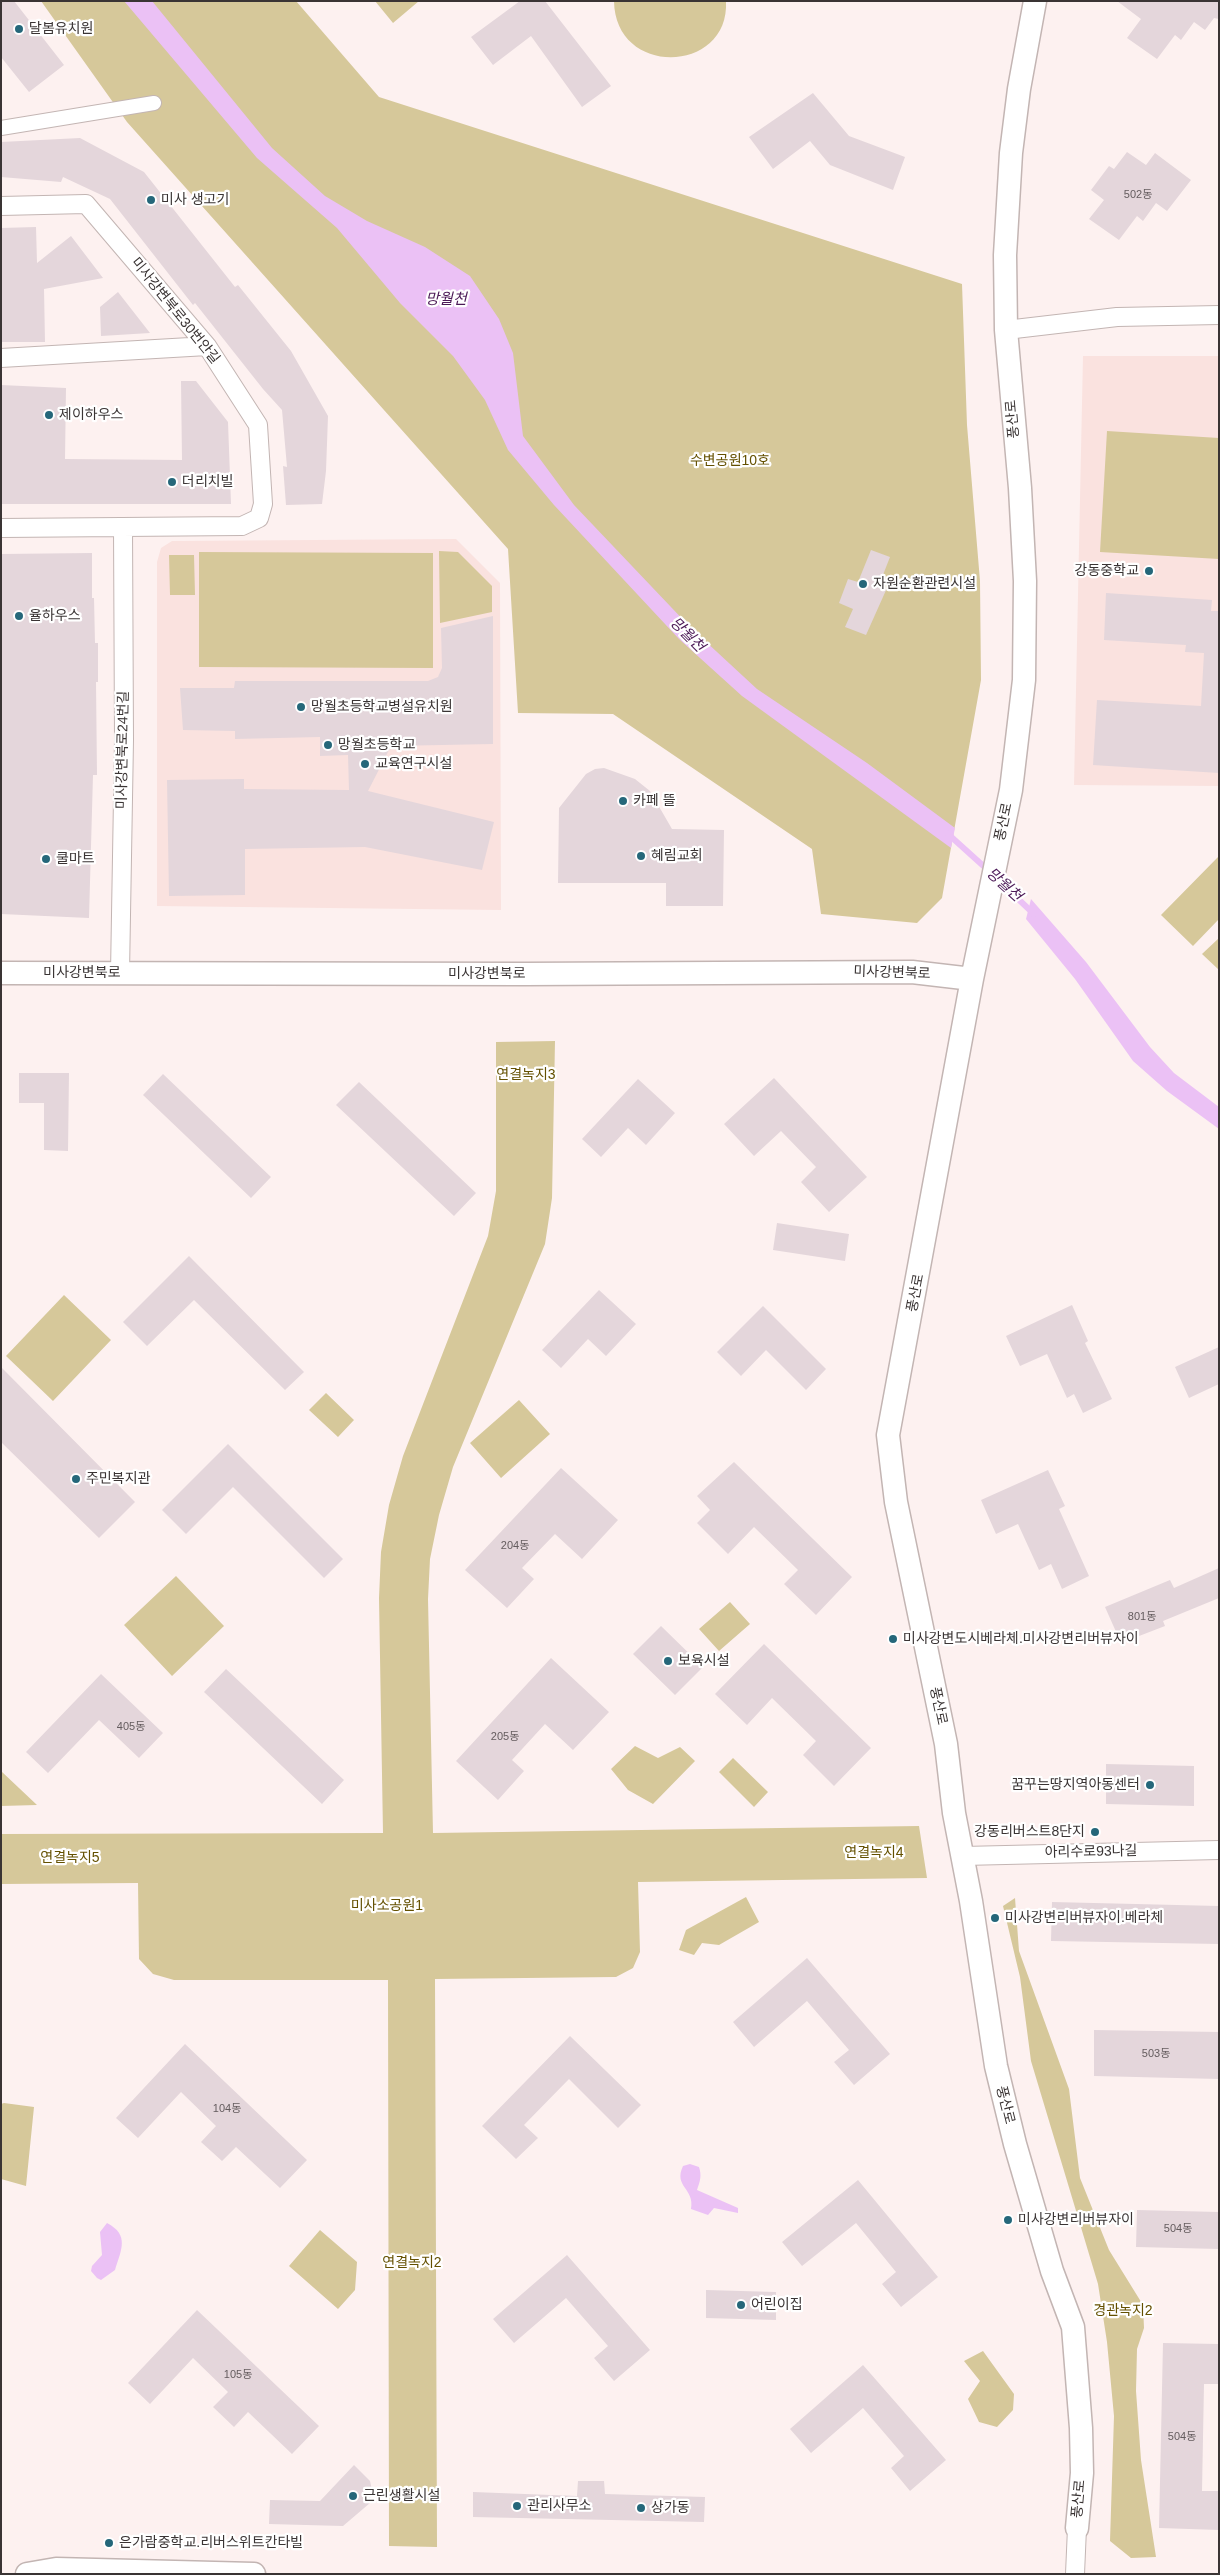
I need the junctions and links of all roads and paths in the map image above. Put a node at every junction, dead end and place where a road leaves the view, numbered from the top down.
1 (1034, 1) edge
2 (154, 102) dead end
3 (1, 128) edge
4 (1, 206) edge
5 (1219, 315) edge
6 (1006, 330) junction
7 (207, 346) junction
8 (1, 358) edge
9 (123, 527) junction
10 (1, 528) edge
11 (1, 973) edge
12 (120, 973) junction
13 (972, 979) junction
14 (1219, 1850) edge
15 (963, 1856) junction
16 (1077, 2528) joint
17 (27, 2574) edge
18 (254, 2574) edge
19 (1075, 2574) edge

1 - 6 street, 풍산로
2 - 3 street
4 - 7 street, 미사강변북로30번안길
5 - 6 street
6 - 13 street, 풍산로
7 - 8 street
7 - 9 street, 미사강변북로30번안길
9 - 10 street, 미사강변북로30번안길
9 - 12 street, 미사강변북로24번길
11 - 12 street, 미사강변북로
12 - 13 street, 미사강변북로
13 - 15 street, 풍산로
14 - 15 street, 아리수로93나길
15 - 16 street, 풍산로
16 - 19 street, 풍산로
17 - 18 street

